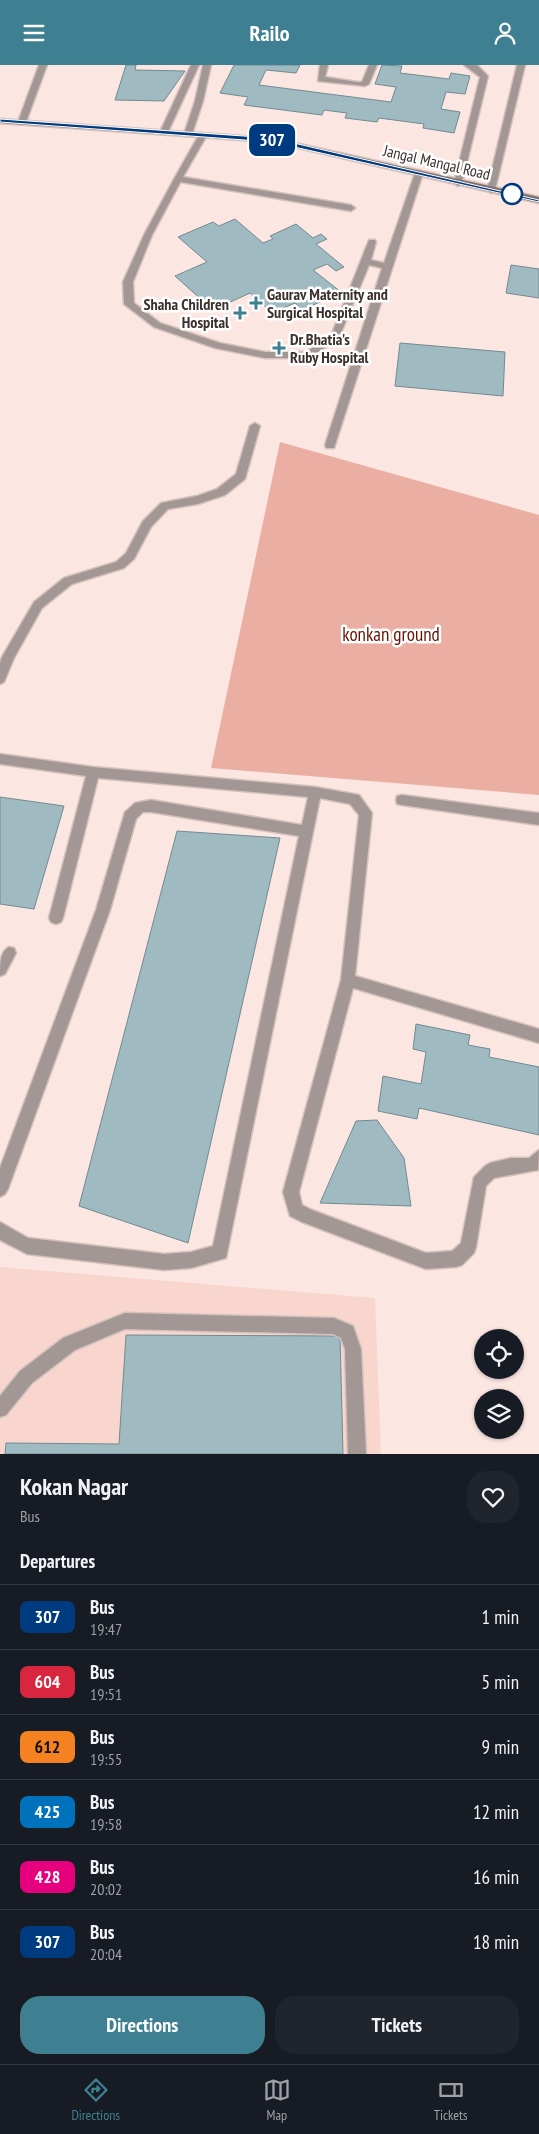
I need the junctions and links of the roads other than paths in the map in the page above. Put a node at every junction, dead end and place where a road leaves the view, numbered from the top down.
1 (44, 65) edge
2 (195, 65) edge
3 (207, 65) edge
4 (324, 65) edge
5 (373, 65) edge
6 (468, 65) edge
7 (521, 65) edge
8 (0, 121) edge
9 (22, 122) junction
10 (164, 132) junction
11 (188, 134) junction
12 (203, 135) junction
13 (419, 173) junction
14 (178, 179) junction
15 (458, 183) junction
16 (491, 190) junction
17 (539, 200) edge
18 (351, 208) dead end
19 (372, 242) dead end
20 (366, 262) junction
21 (386, 266) junction
22 (255, 426) dead end
23 (330, 445) dead end
24 (0, 679) edge
25 (0, 759) edge
26 (93, 772) junction
27 (315, 792) junction
28 (402, 800) dead end
29 (539, 819) edge
30 (307, 832) junction
31 (56, 918) dead end
32 (9, 953) dead end
33 (0, 969) edge
34 (348, 981) junction
35 (539, 1036) edge
36 (539, 1158) edge
37 (0, 1189) edge
38 (0, 1230) edge
39 (0, 1409) edge
40 (357, 1454) edge

1 - 9 street
2 - 10 street
3 - 11 street
4 - 5 street
6 - 15 street
7 - 16 street
8 - 9 main road, Jangal Mangal Road
9 - 10 main road, Jangal Mangal Road
10 - 11 main road, Jangal Mangal Road
11 - 12 main road, Jangal Mangal Road
12 - 13 main road, Jangal Mangal Road
12 - 14 street
13 - 15 main road, Jangal Mangal Road
13 - 21 street
14 - 18 street
14 - 20 street
15 - 16 main road, Jangal Mangal Road
16 - 17 main road, Jangal Mangal Road
19 - 20 street
20 - 21 street
21 - 23 street
22 - 24 street
25 - 26 street
26 - 27 street
26 - 31 street
27 - 30 street
27 - 34 street
28 - 29 street
30 - 37 street
30 - 38 street
32 - 33 street
34 - 35 street
34 - 36 street
39 - 40 street

